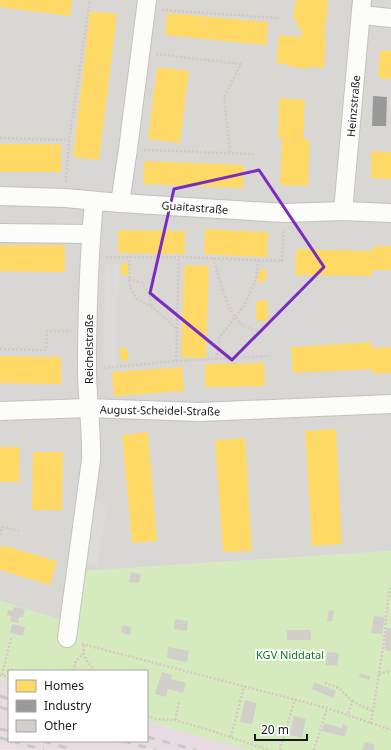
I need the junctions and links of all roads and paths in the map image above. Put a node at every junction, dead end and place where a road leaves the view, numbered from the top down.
1 (90, 0) edge
2 (146, 5) edge
3 (362, 8) edge
4 (279, 18) dead end
5 (391, 18) edge
6 (140, 52) junction
7 (0, 138) edge
8 (69, 140) junction
9 (128, 149) junction
10 (230, 153) junction
11 (253, 154) dead end
12 (0, 196) edge
13 (65, 198) junction
14 (94, 201) junction
15 (120, 203) junction
16 (343, 211) junction
17 (285, 213) junction
18 (391, 213) edge
19 (0, 233) edge
20 (91, 234) junction
21 (130, 256) junction
22 (90, 257) junction
23 (179, 257) junction
24 (213, 258) junction
25 (259, 260) junction
26 (129, 279) junction
27 (151, 306) junction
28 (235, 317) junction
29 (177, 329) junction
30 (88, 331) junction
31 (262, 333) dead end
32 (0, 349) edge
33 (269, 356) dead end
34 (216, 359) junction
35 (176, 361) junction
36 (87, 369) junction
37 (391, 404) edge
38 (88, 408) junction
39 (0, 411) edge
40 (19, 531) dead end
41 (0, 535) edge
42 (391, 585) edge
43 (11, 638) dead end
44 (67, 638) joint
45 (84, 645) junction
46 (83, 653) junction
47 (74, 670) edge
48 (94, 670) edge
49 (391, 671) edge
50 (379, 674) junction
51 (1, 675) edge
52 (324, 683) dead end
53 (244, 686) junction
54 (295, 699) junction
55 (352, 701) junction
56 (179, 703) dead end
57 (327, 708) junction
58 (373, 711) junction
59 (348, 715) junction
60 (148, 716) edge
61 (175, 720) junction
62 (371, 724) junction
63 (391, 730) edge
64 (231, 737) junction
65 (269, 750) edge
66 (280, 750) edge
67 (314, 750) edge

1 - 8 path
2 - 4 path
2 - 6 street
3 - 5 street
3 - 16 street, Heinzstraße
6 - 9 street
6 - 10 path
7 - 8 path
8 - 13 path
9 - 10 path
9 - 15 street
10 - 11 path
12 - 13 street, Guaitastraße
13 - 14 street, Guaitastraße
14 - 15 street, Guaitastraße
14 - 20 street, Reichelstraße
15 - 17 street, Guaitastraße
16 - 17 street, Guaitastraße
16 - 18 street, Guaitastraße
17 - 25 path
19 - 20 street
20 - 22 street, Reichelstraße
21 - 22 path
21 - 23 path
21 - 26 path
22 - 30 street, Reichelstraße
23 - 24 path
23 - 29 path
24 - 25 path
24 - 28 path
25 - 28 path
26 - 27 path
26 - 27 path
27 - 29 path
28 - 31 path
28 - 34 path
29 - 35 path
30 - 32 path
30 - 36 street, Reichelstraße
33 - 34 path
34 - 35 path
35 - 36 path
36 - 38 street, Reichelstraße
37 - 38 street, August-Scheidel-Straße
38 - 39 street
38 - 44 street, August-Scheidel-Straße
40 - 41 path
42 - 50 path
43 - 51 path
44 - 45 path
45 - 46 path
45 - 53 path
46 - 47 path
46 - 48 path
49 - 50 path
50 - 58 path
52 - 55 path
53 - 54 path
53 - 64 path
54 - 57 path
54 - 66 path
55 - 58 path
55 - 59 path
56 - 61 path
57 - 59 path
57 - 67 path
58 - 62 path
59 - 62 path
60 - 61 path
61 - 64 path
62 - 63 path
64 - 65 path

